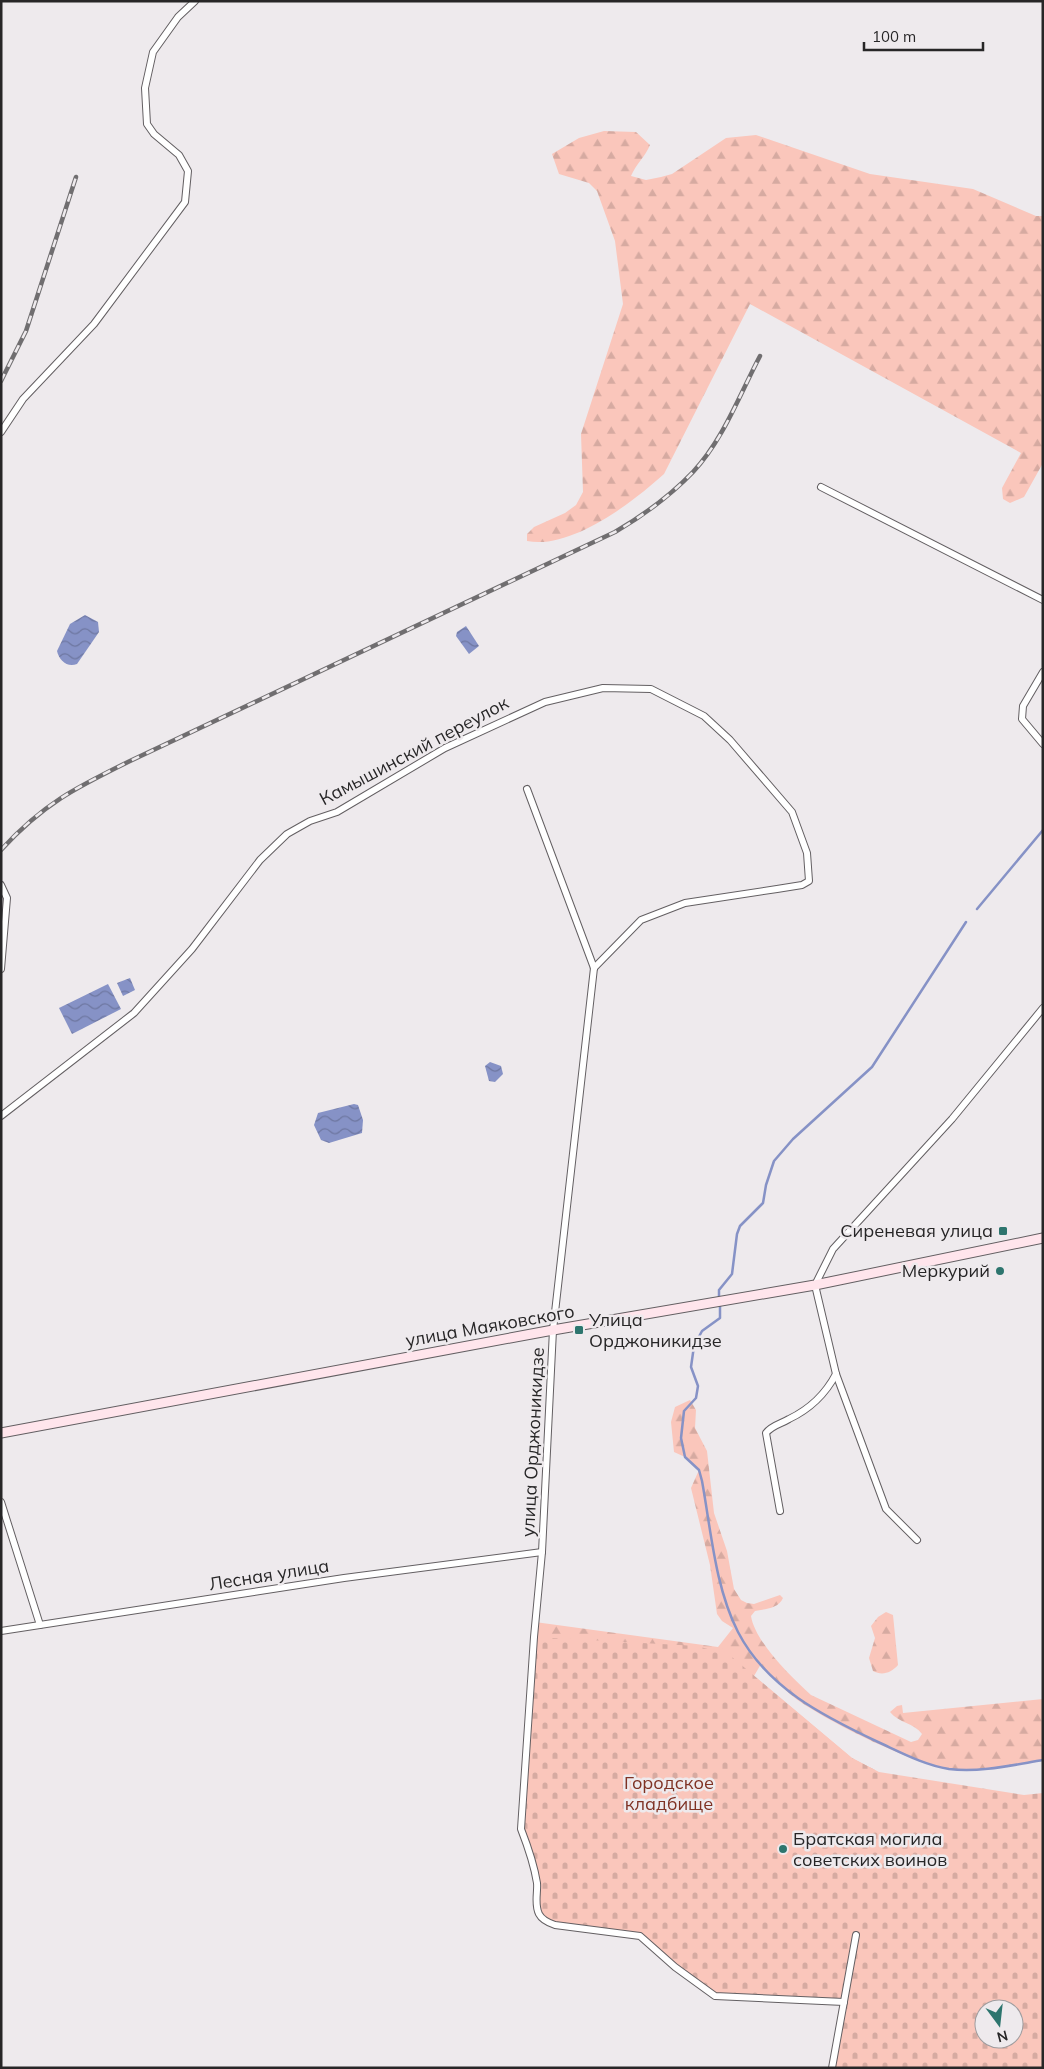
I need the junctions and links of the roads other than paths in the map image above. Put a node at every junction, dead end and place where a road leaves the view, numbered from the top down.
1 (195, 1) edge
2 (1, 432) edge
3 (821, 487) dead end
4 (1043, 600) edge
5 (1043, 672) edge
6 (1043, 744) edge
7 (527, 789) dead end
8 (1, 885) edge
9 (594, 968) junction
10 (1, 969) edge
11 (1043, 1008) edge
12 (1, 1116) edge
13 (1043, 1238) edge
14 (815, 1285) junction
15 (553, 1330) junction
16 (836, 1374) junction
17 (1, 1433) edge
18 (1, 1502) edge
19 (780, 1511) dead end
20 (918, 1540) dead end
21 (542, 1552) junction
22 (40, 1625) junction
23 (1, 1631) edge
24 (856, 1934) dead end
25 (844, 2002) junction
26 (832, 2068) edge

1 - 2 street
3 - 4 street
5 - 6 street
7 - 9 street
8 - 10 street
9 - 12 street, Камышинский переулок
9 - 15 street, улица Орджоникидзе
11 - 14 street
13 - 14 street, улица Маяковского
14 - 15 street, улица Маяковского
14 - 16 street
15 - 17 street, улица Маяковского
15 - 21 street, улица Орджоникидзе
16 - 19 street
16 - 20 street
18 - 22 street
21 - 22 street, Лесная улица
21 - 25 street, улица Орджоникидзе
22 - 23 street, Лесная улица
24 - 25 street
25 - 26 street

